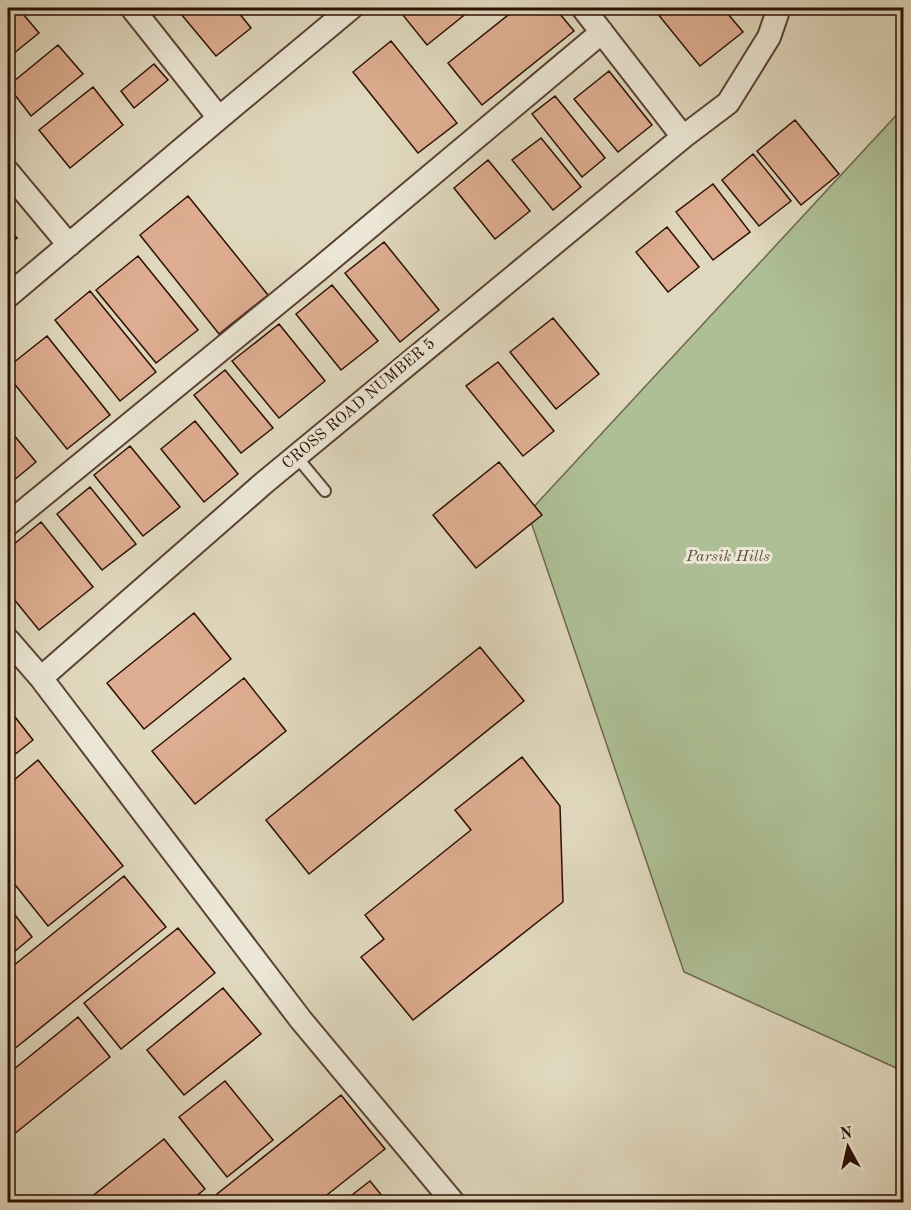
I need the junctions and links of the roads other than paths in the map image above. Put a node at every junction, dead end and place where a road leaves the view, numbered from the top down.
1 (132, 8) edge
2 (351, 8) edge
3 (583, 8) edge
4 (780, 8) edge
5 (602, 32) junction
6 (219, 118) junction
7 (683, 136) junction
8 (8, 172) edge
9 (69, 245) junction
10 (8, 296) edge
11 (296, 456) junction
12 (325, 491) dead end
13 (8, 524) edge
14 (8, 640) edge
15 (41, 678) junction
16 (453, 1203) edge

1 - 6 street
2 - 6 street
3 - 5 street
4 - 7 street, CROSS ROAD NUMBER 5
5 - 7 street
5 - 13 street
6 - 9 street
7 - 11 street, CROSS ROAD NUMBER 5
8 - 9 street
9 - 10 street
11 - 12 lane
11 - 15 street, CROSS ROAD NUMBER 5
14 - 15 street
15 - 16 street

